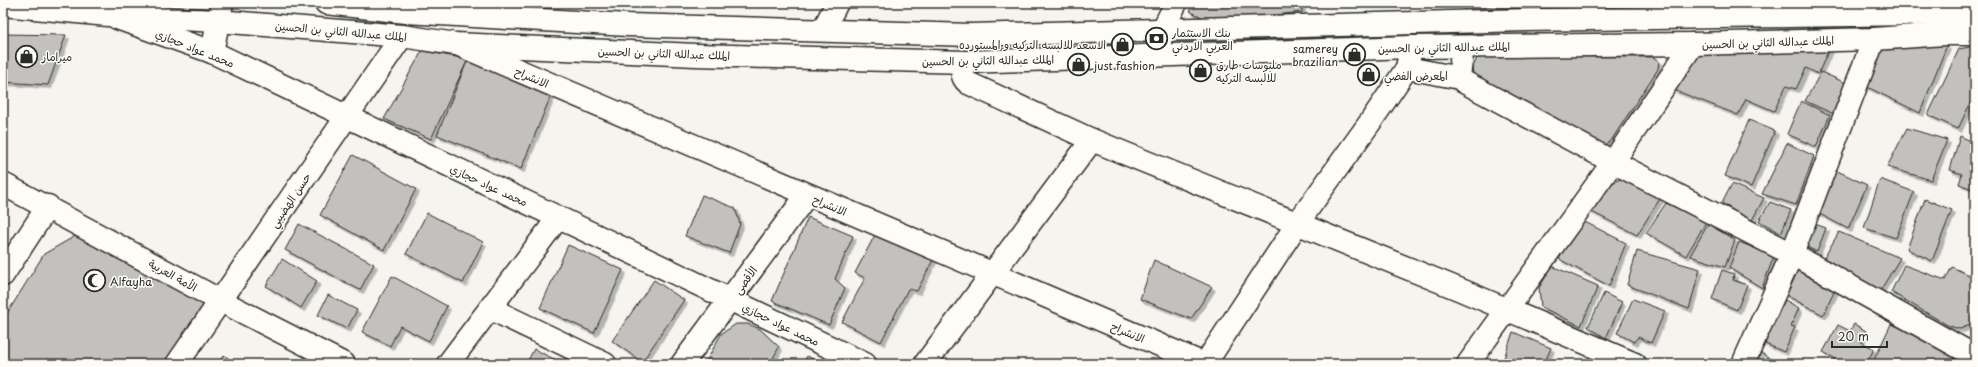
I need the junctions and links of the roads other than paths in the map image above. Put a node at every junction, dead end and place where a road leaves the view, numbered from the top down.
1 (326, 3) edge
2 (837, 3) edge
3 (1176, 3) edge
4 (3, 5) edge
5 (409, 8) edge
6 (1946, 8) edge
7 (1866, 9) edge
8 (220, 12) edge
9 (1975, 13) edge
10 (108, 15) junction
11 (1163, 29) junction
12 (823, 30) junction
13 (1975, 34) edge
14 (402, 36) junction
15 (1874, 39) junction
16 (456, 44) junction
17 (1693, 44) junction
18 (1411, 47) junction
19 (1463, 47) junction
20 (212, 52) junction
21 (1157, 55) junction
22 (966, 62) junction
23 (1407, 68) junction
24 (1460, 78) junction
25 (346, 117) junction
26 (1092, 140) junction
27 (1613, 162) junction
28 (3, 184) edge
29 (807, 195) junction
30 (48, 206) junction
31 (558, 218) junction
32 (1297, 224) junction
33 (1792, 254) junction
34 (992, 274) junction
35 (3, 275) edge
36 (730, 299) junction
37 (221, 301) junction
38 (490, 309) junction
39 (1506, 310) junction
40 (1973, 356) edge
41 (177, 364) edge
42 (344, 364) edge
43 (448, 364) edge
44 (605, 364) edge
45 (682, 364) edge
46 (865, 364) edge
47 (925, 364) edge
48 (1205, 364) edge
49 (1468, 364) edge
50 (1635, 364) edge
51 (1744, 364) edge

1 - 5 street
2 - 12 street
3 - 11 street
4 - 10 street, الملك عبدالله الثاني بن الحسين
5 - 12 street
6 - 7 street
6 - 9 street
7 - 11 street
8 - 10 street, الملك عبدالله الثاني بن الحسين
8 - 14 street, الملك عبدالله الثاني بن الحسين
8 - 20 street
10 - 20 street, محمد عواد حجازي
11 - 12 street
11 - 21 street
13 - 15 street, الملك عبدالله الثاني بن الحسين
14 - 16 street, الملك عبدالله الثاني بن الحسين
14 - 25 street, حسن الهضيبي
15 - 17 street, الملك عبدالله الثاني بن الحسين
15 - 33 street
16 - 22 street, الملك عبدالله الثاني بن الحسين
16 - 29 street, الانشراح
17 - 19 street, الملك عبدالله الثاني بن الحسين
17 - 27 street
18 - 19 street, الملك عبدالله الثاني بن الحسين
18 - 21 street, الملك عبدالله الثاني بن الحسين
18 - 23 street
19 - 24 street
20 - 25 street, محمد عواد حجازي
21 - 22 street, الملك عبدالله الثاني بن الحسين
22 - 26 street
23 - 24 street
23 - 32 street
24 - 27 street
25 - 31 street, محمد عواد حجازي
25 - 37 street, حسن الهضيبي
26 - 32 street
26 - 34 street
27 - 33 street
27 - 39 street
28 - 30 street, الأمة العربية
29 - 34 street, الانشراح
29 - 36 street, الأقصى
30 - 35 street
30 - 37 street, الأمة العربية
31 - 36 street, محمد عواد حجازي
31 - 38 street
32 - 39 street
32 - 48 street
33 - 40 street
33 - 51 street
34 - 47 street
34 - 48 street, الانشراح
36 - 45 street, الأقصى
36 - 46 street, محمد عواد حجازي
37 - 41 street, حسن الهضيبي
37 - 42 street, الأمة العربية
38 - 43 street
38 - 44 street
39 - 49 street
39 - 50 street

